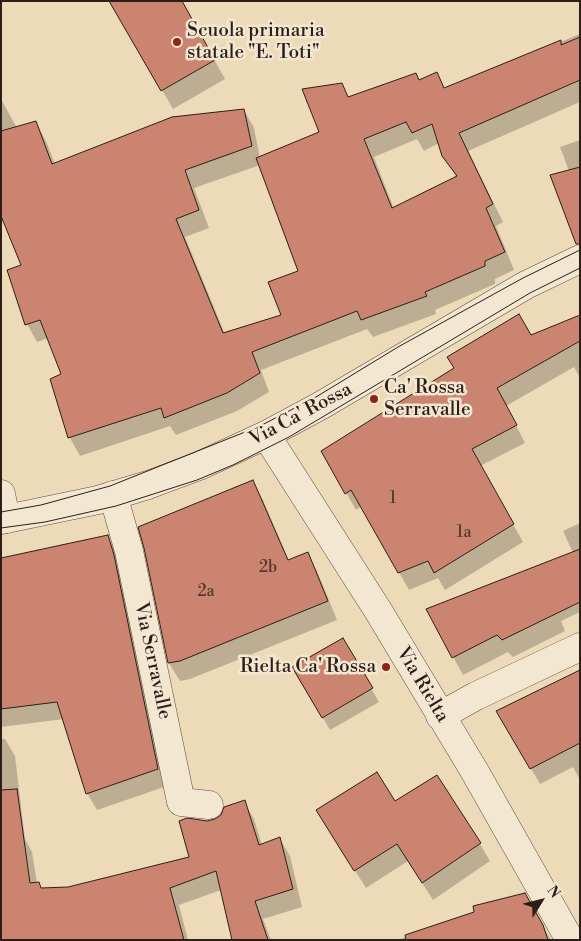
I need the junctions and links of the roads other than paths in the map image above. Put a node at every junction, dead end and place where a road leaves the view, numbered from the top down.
1 (580, 259) edge
2 (266, 435) junction
3 (113, 495) junction
4 (3, 511) edge
5 (580, 647) edge
6 (440, 716) junction
7 (209, 805) dead end
8 (570, 940) edge

1 - 2 street, Via Ca' Rossa
2 - 3 street, Via Ca' Rossa
2 - 6 street, Via Rielta
3 - 4 street, Via Ca' Rossa
3 - 7 street, Via Serravalle
5 - 6 street
6 - 8 street, Via Rielta

